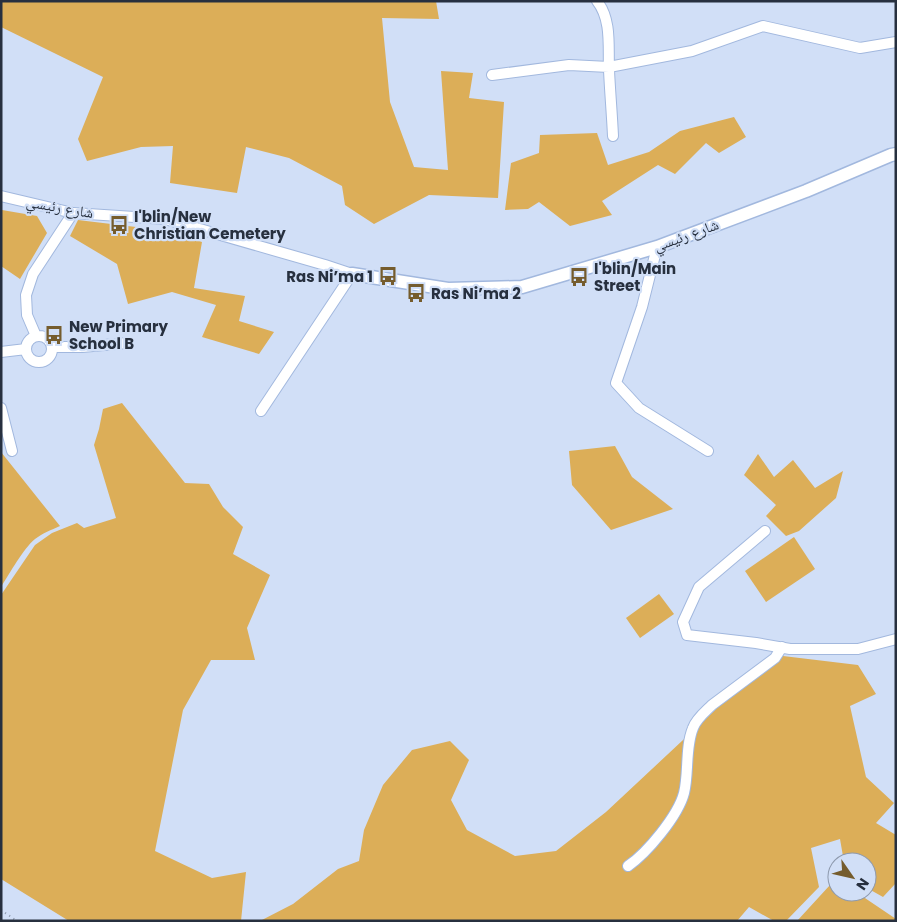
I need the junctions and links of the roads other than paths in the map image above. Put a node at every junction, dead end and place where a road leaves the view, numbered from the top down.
1 (597, 1) edge
2 (896, 42) edge
3 (609, 67) junction
4 (492, 75) dead end
5 (613, 136) dead end
6 (896, 154) edge
7 (1, 196) edge
8 (73, 213) junction
9 (657, 246) junction
10 (352, 274) junction
11 (36, 336) junction
12 (127, 343) dead end
13 (52, 347) junction
14 (26, 349) junction
15 (1, 352) edge
16 (1, 408) edge
17 (261, 412) dead end
18 (12, 451) dead end
19 (708, 451) dead end
20 (765, 531) dead end
21 (896, 638) edge
22 (782, 647) junction
23 (628, 866) dead end

1 - 3 street
2 - 3 street
3 - 4 street
3 - 5 street
6 - 9 street, شارع رئيسي
7 - 8 street, شارع رئيسي
8 - 10 street, شارع رئيسي
8 - 11 street
9 - 10 street, شارع رئيسي
9 - 19 street
10 - 17 street
11 - 13 street
11 - 14 street
12 - 13 street
13 - 14 street
14 - 15 street
16 - 18 street
20 - 22 street
21 - 22 street
22 - 23 street

